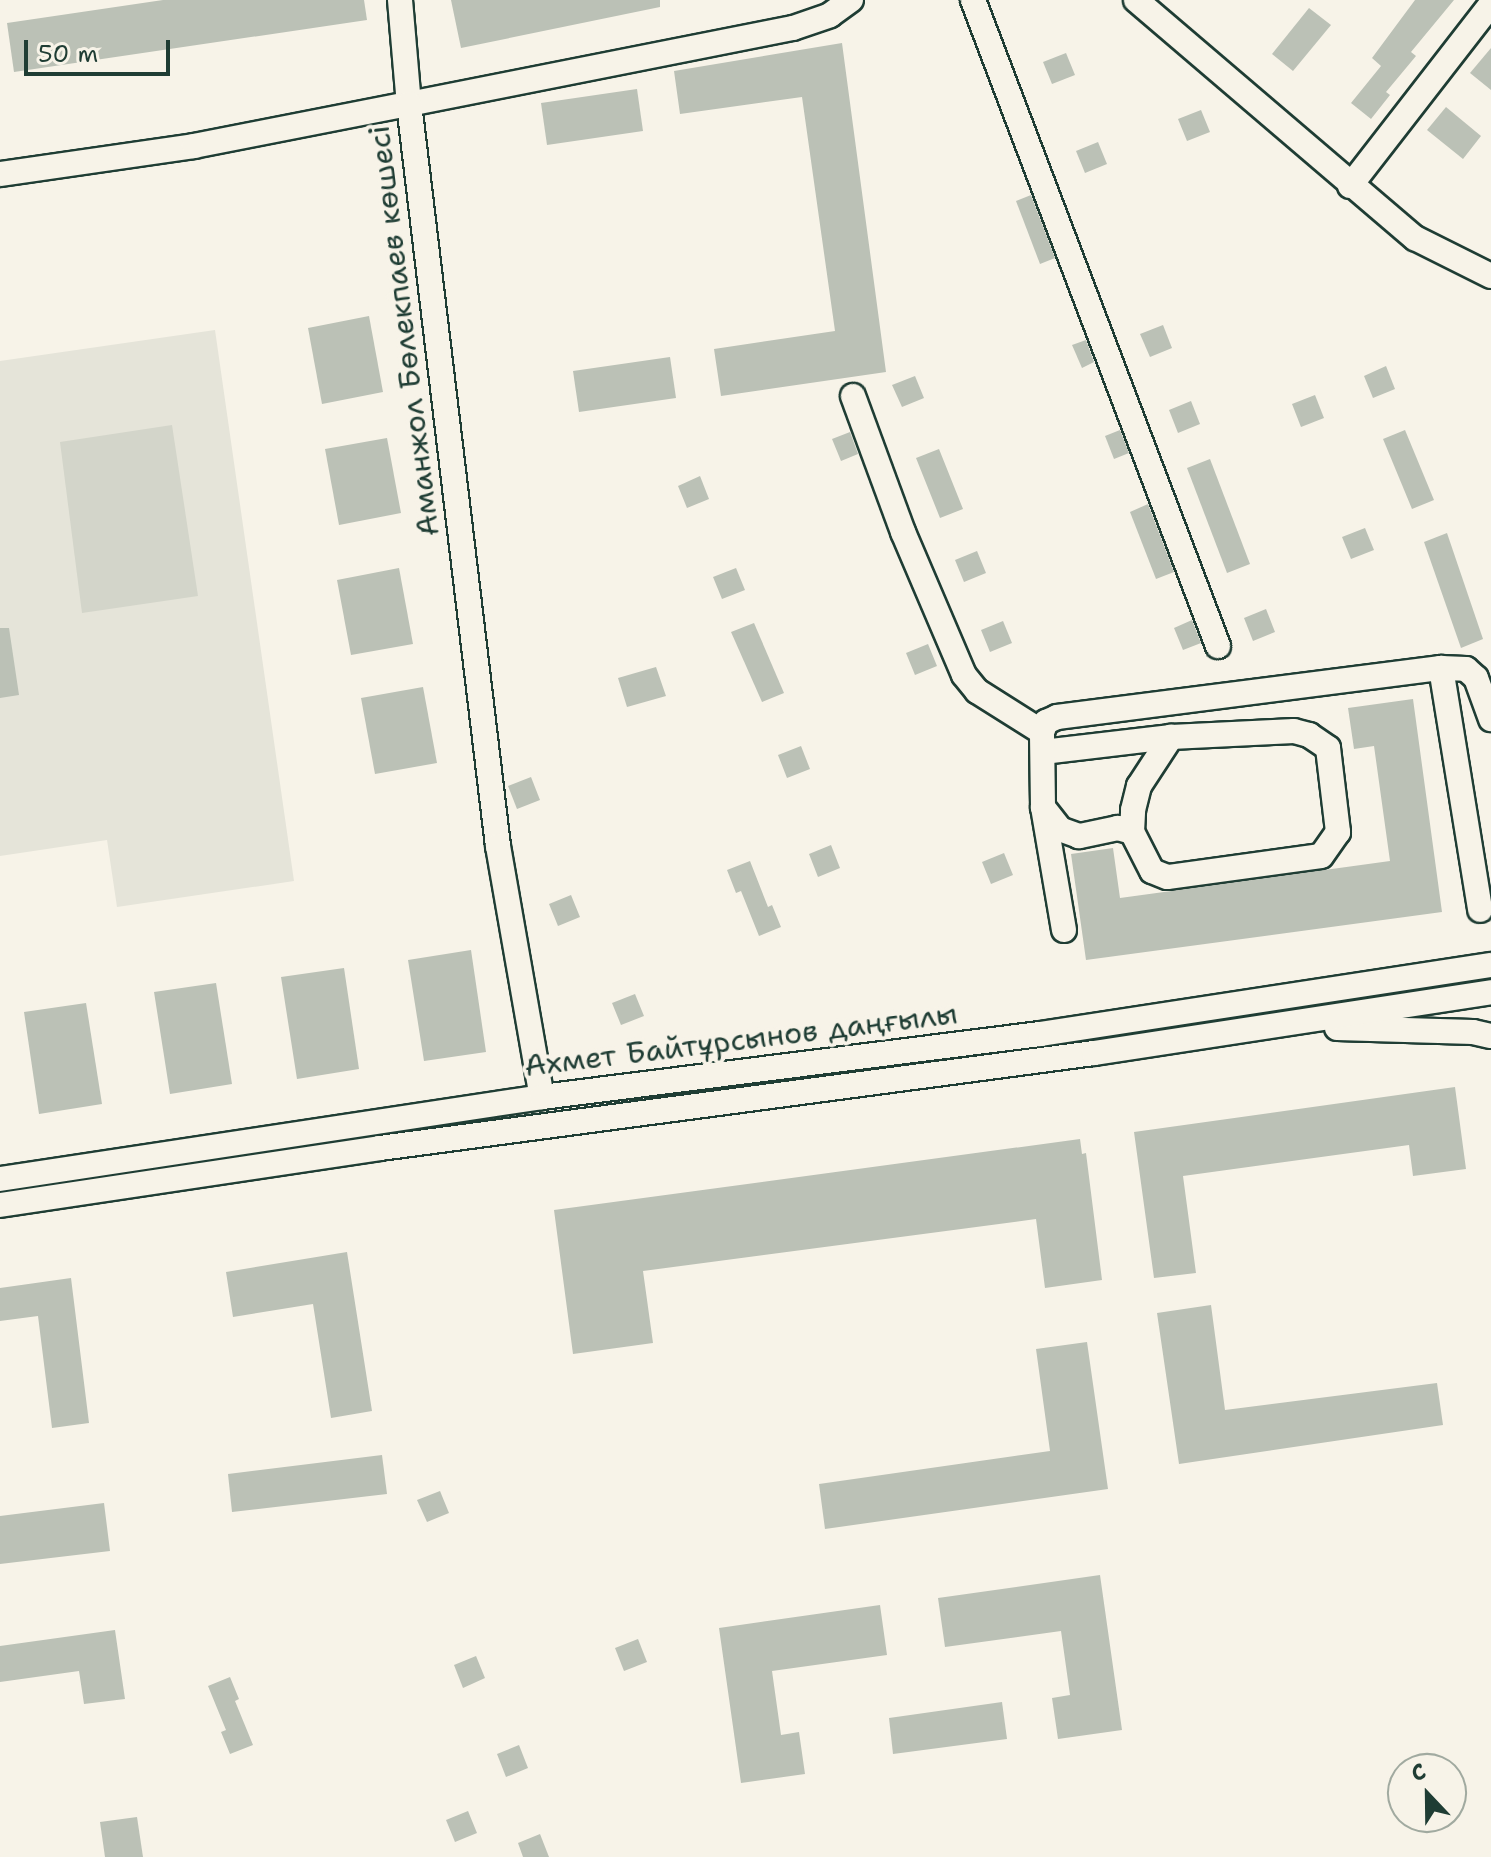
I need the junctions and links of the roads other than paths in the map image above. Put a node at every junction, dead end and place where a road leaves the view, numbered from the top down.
1 (400, 0) edge
2 (851, 0) edge
3 (973, 0) edge
4 (1149, 4) edge
5 (1491, 4) edge
6 (409, 104) junction
7 (0, 174) edge
8 (1350, 186) junction
9 (1491, 276) edge
10 (853, 396) dead end
11 (1218, 646) dead end
12 (1441, 668) junction
13 (1491, 719) edge
14 (1171, 737) junction
15 (1042, 742) junction
16 (1043, 807) junction
17 (1132, 832) junction
18 (1480, 910) dead end
19 (1064, 930) dead end
20 (1491, 965) edge
21 (1491, 992) edge
22 (1315, 1021) junction
23 (1491, 1036) edge
24 (542, 1097) junction
25 (73, 1168) junction
26 (0, 1179) edge
27 (76, 1194) junction
28 (0, 1205) edge

1 - 6 street
2 - 6 street
3 - 11 street
4 - 8 street
5 - 8 street
6 - 7 street, Аманжол Бөлекпаев көшесі
6 - 24 street, Аманжол Бөлекпаев көшесі
8 - 9 street
10 - 15 street
12 - 13 street
12 - 15 street
12 - 18 street
14 - 15 street
14 - 17 street
14 - 17 street
15 - 16 street
16 - 17 street
16 - 19 street
20 - 24 street, Ахмет Байтұрсынов даңғылы
21 - 22 street, Ахмет Байтұрсынов даңғылы
22 - 23 street
22 - 27 street, Ахмет Байтұрсынов даңғылы
24 - 25 street, Ахмет Байтұрсынов даңғылы
25 - 26 street, Ахмет Байтұрсынов даңғылы
25 - 27 street
27 - 28 street, Ахмет Байтұрсынов даңғылы

